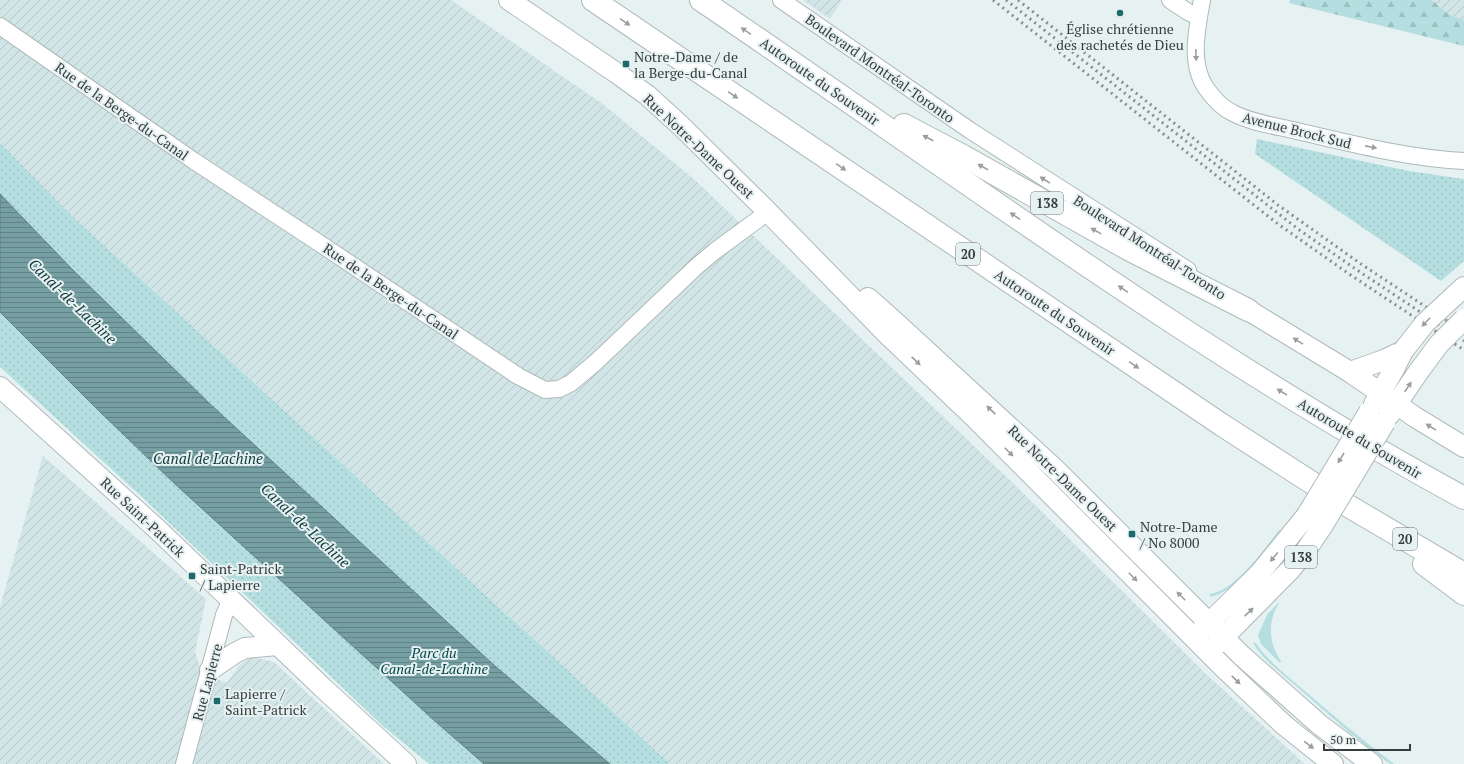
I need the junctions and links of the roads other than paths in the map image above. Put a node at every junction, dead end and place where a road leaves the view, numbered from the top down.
1 (509, 0) edge
2 (593, 0) edge
3 (701, 0) edge
4 (781, 0) edge
5 (1170, 0) edge
6 (1202, 0) edge
7 (1199, 17) junction
8 (0, 26) edge
9 (825, 84) junction
10 (1464, 160) edge
11 (768, 212) junction
12 (1458, 292) edge
13 (1248, 310) junction
14 (1464, 319) edge
15 (1400, 355) junction
16 (1350, 372) junction
17 (0, 387) edge
18 (1380, 392) junction
19 (1397, 404) junction
20 (1377, 417) junction
21 (1464, 447) edge
22 (1464, 498) edge
23 (1345, 504) junction
24 (1315, 520) junction
25 (1464, 574) edge
26 (1464, 594) edge
27 (231, 600) junction
28 (1209, 623) junction
29 (1223, 637) junction
30 (1194, 638) junction
31 (277, 645) junction
32 (1209, 653) junction
33 (210, 670) junction
34 (184, 764) edge
35 (406, 764) edge
36 (1334, 764) edge
37 (1372, 764) edge

1 - 11 main road, Rue Notre-Dame Ouest
2 -> 23 highway, Autoroute du Souvenir / 20
9 -> 3 highway, Autoroute du Souvenir
13 -> 4 street, Boulevard Montréal-Toronto
5 - 7 street
6 - 7 street, Avenue Brock Sud
7 -> 10 street, Avenue Brock Sud
8 - 11 street, Rue de la Berge-du-Canal
13 -> 9 highway, 138
22 -> 9 highway, Autoroute du Souvenir
28 -> 11 main road, Rue Notre-Dame Ouest
11 -> 30 main road, Rue Notre-Dame Ouest
12 -> 15 main road, bridge
16 -> 13 main road, Boulevard Montréal-Toronto
19 -> 14 main road, bridge
15 - 16 main road
15 - 18 main road
16 - 18 main road, Boulevard Montréal-Toronto
17 - 27 main road, Rue Saint-Patrick
18 - 19 main road, Boulevard Montréal-Toronto
18 - 20 main road
19 - 20 main road
21 -> 19 main road, Boulevard Montréal-Toronto
20 - 24 main road, bridge
23 - 25 highway, Autoroute du Souvenir / 20
23 - 26 highway
24 -> 28 main road
29 -> 24 main road, 138
27 - 31 main road, Rue Saint-Patrick
27 - 33 street, Rue Lapierre
28 - 29 main road, Rue Notre-Dame Ouest
28 - 30 main road
29 - 32 main road, 138
29 - 37 main road, Rue Notre-Dame Ouest
30 - 32 main road, Rue Notre-Dame Ouest
31 - 33 main road
31 - 35 main road, Rue Saint-Patrick
32 -> 36 main road, Rue Notre-Dame Ouest
33 - 34 street, Rue Lapierre

